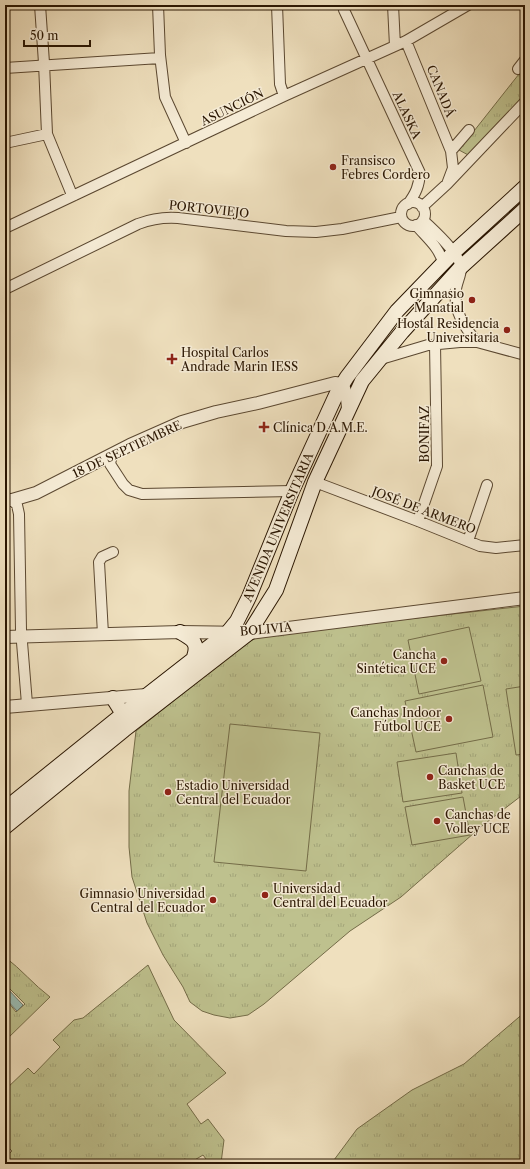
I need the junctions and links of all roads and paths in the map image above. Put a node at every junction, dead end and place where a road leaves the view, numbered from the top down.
1 (40, 5) edge
2 (158, 5) edge
3 (277, 5) edge
4 (393, 5) edge
5 (468, 5) edge
6 (344, 10) dead end
7 (406, 41) junction
8 (395, 46) junction
9 (160, 58) junction
10 (367, 59) junction
11 (525, 60) edge
12 (44, 65) junction
13 (5, 68) edge
14 (518, 69) dead end
15 (284, 96) junction
16 (525, 102) edge
17 (468, 130) dead end
18 (47, 134) junction
19 (5, 143) edge
20 (186, 143) junction
21 (451, 152) junction
22 (472, 158) junction
23 (447, 184) junction
24 (525, 188) edge
25 (75, 195) junction
26 (408, 204) junction
27 (422, 207) junction
28 (525, 209) edge
29 (401, 217) junction
30 (420, 222) junction
31 (5, 228) edge
32 (454, 252) junction
33 (443, 263) junction
34 (461, 267) junction
35 (5, 289) edge
36 (477, 342) junction
37 (435, 344) junction
38 (525, 355) edge
39 (379, 359) junction
40 (342, 384) junction
41 (348, 411) junction
42 (113, 454) junction
43 (315, 482) junction
44 (487, 485) dead end
45 (292, 491) junction
46 (9, 500) edge
47 (418, 521) junction
48 (468, 541) junction
49 (525, 545) edge
50 (114, 552) dead end
51 (525, 598) edge
52 (180, 632) junction
53 (228, 632) junction
54 (249, 633) junction
55 (103, 634) junction
56 (21, 636) junction
57 (5, 637) edge
58 (194, 657) junction
59 (146, 695) junction
60 (113, 698) junction
61 (27, 704) junction
62 (5, 707) edge
63 (123, 714) junction
64 (124, 730) junction
65 (5, 809) edge
66 (5, 827) edge

1 - 12 street
2 - 9 street
3 - 15 street
4 - 8 street
5 - 7 street, ASUNCIÓN
6 - 10 street, ALASKA
7 - 8 street, ASUNCIÓN
7 - 21 street, CANADÁ
8 - 10 street, ASUNCIÓN
9 - 12 street
9 - 20 street
10 - 15 street, ASUNCIÓN
10 - 26 street, ALASKA
11 - 14 street
12 - 13 street
12 - 18 street
15 - 20 street, ASUNCIÓN
16 - 22 street
17 - 21 street
18 - 19 street
18 - 25 street
20 - 25 street, ASUNCIÓN
21 - 22 street
21 - 23 street, CANADÁ
22 - 23 street
23 - 27 street
24 - 32 main road, AVENIDA UNIVERSITARIA
25 - 31 street, ASUNCIÓN
26 - 27 street
26 - 29 street
27 - 30 street
28 - 34 main road, AVENIDA UNIVERSITARIA
29 - 30 street
29 - 35 street, PORTOVIEJO
30 - 32 street
30 - 33 street
32 - 33 main road, AVENIDA UNIVERSITARIA
32 - 34 street
33 - 40 main road, AVENIDA UNIVERSITARIA
34 - 36 street
34 - 39 main road, AVENIDA UNIVERSITARIA
36 - 37 street
36 - 38 street
37 - 39 street
37 - 47 street, BONIFAZ
39 - 41 main road, AVENIDA UNIVERSITARIA
40 - 41 street
40 - 42 street, 18 DE SEPTIEMBRE
40 - 45 main road, AVENIDA UNIVERSITARIA
41 - 43 main road, AVENIDA UNIVERSITARIA
42 - 45 street
42 - 46 street, 18 DE SEPTIEMBRE
43 - 47 street, JOSÉ DE ARMERO
43 - 54 main road, AVENIDA UNIVERSITARIA
44 - 48 street
45 - 53 main road, AVENIDA UNIVERSITARIA
46 - 56 street
47 - 48 street, JOSÉ DE ARMERO
48 - 49 street, JOSÉ DE ARMERO
50 - 55 street
51 - 54 street, BOLIVIA
52 - 53 street, BOLIVIA
52 - 55 street, BOLIVIA
52 - 58 main road
53 - 54 street, BOLIVIA
53 - 58 main road, AVENIDA UNIVERSITARIA
54 - 64 main road, AVENIDA UNIVERSITARIA
55 - 56 street, BOLIVIA
56 - 57 street, BOLIVIA
56 - 61 street
58 - 59 main road, AVENIDA UNIVERSITARIA
59 - 60 street
59 - 63 main road, AVENIDA UNIVERSITARIA
60 - 61 street
60 - 63 main road
61 - 62 street
63 - 64 main road
63 - 65 main road, AVENIDA UNIVERSITARIA
64 - 66 main road, AVENIDA UNIVERSITARIA

